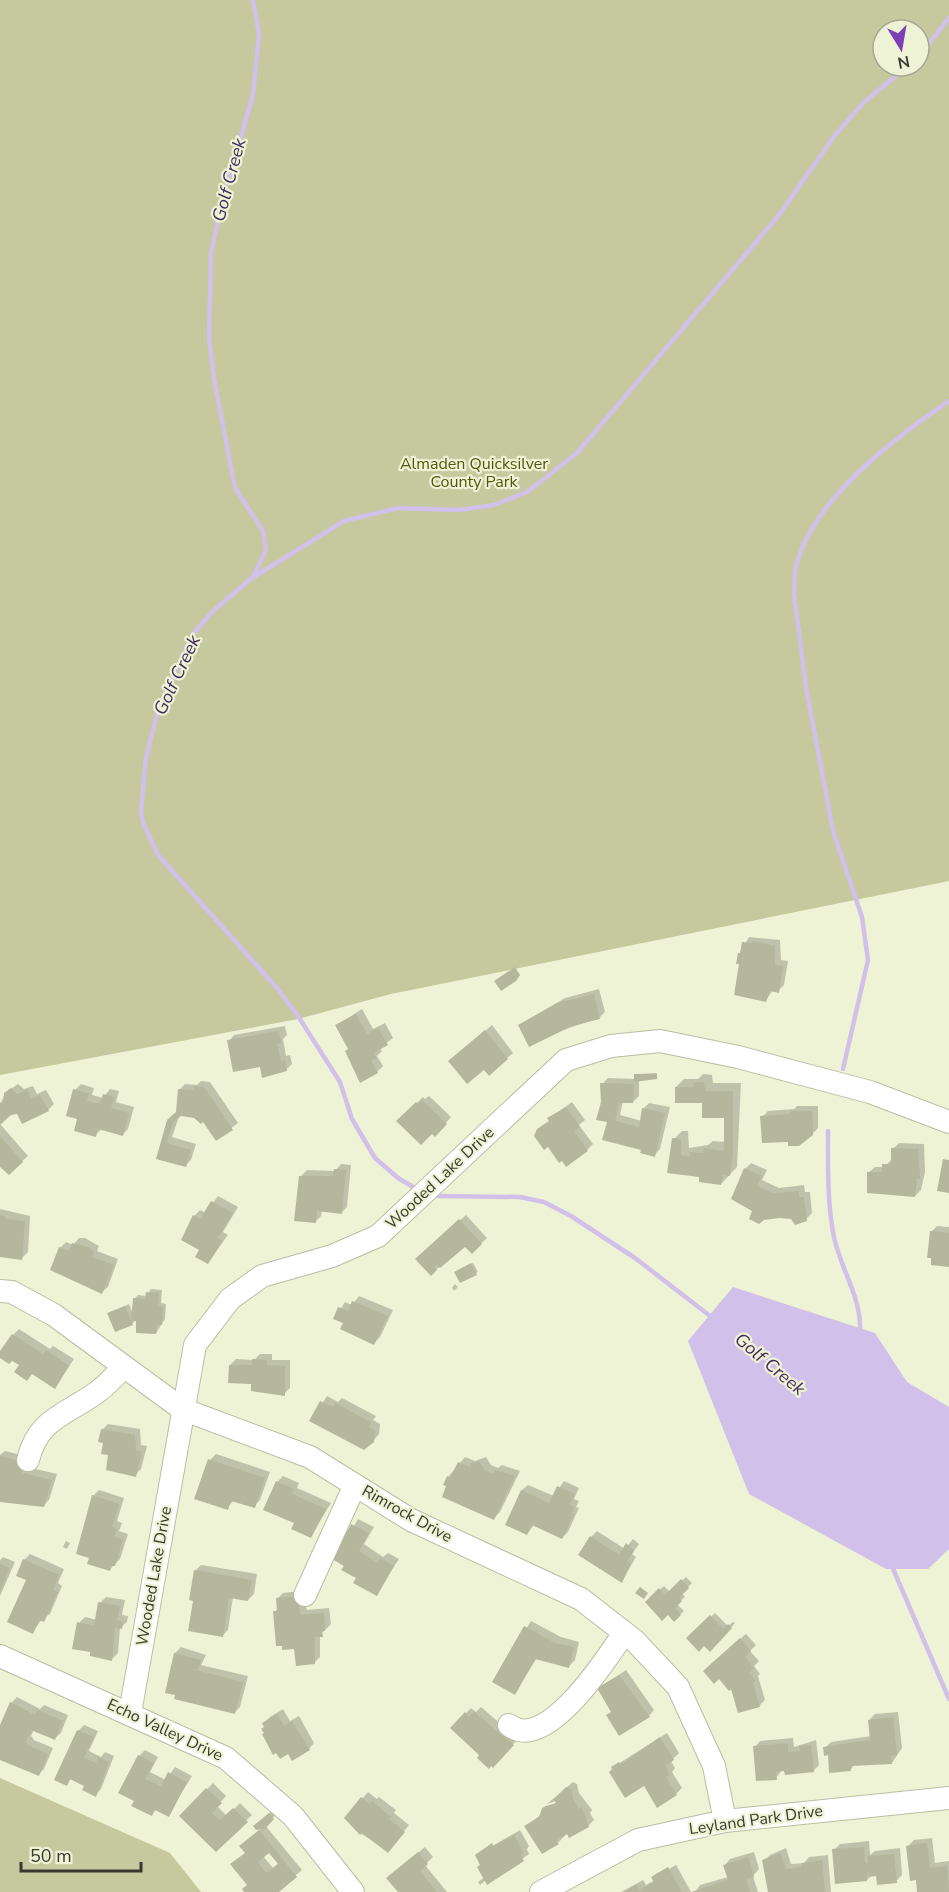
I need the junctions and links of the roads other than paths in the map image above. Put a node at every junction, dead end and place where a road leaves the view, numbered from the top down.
1 (949, 1122) edge
2 (0, 1291) edge
3 (124, 1367) junction
4 (182, 1409) junction
5 (28, 1460) dead end
6 (355, 1485) junction
7 (305, 1595) dead end
8 (624, 1633) junction
9 (0, 1656) edge
10 (130, 1713) junction
11 (509, 1725) dead end
12 (949, 1798) edge
13 (725, 1821) junction
14 (353, 1892) edge
15 (541, 1892) edge

1 - 4 street, Wooded Lake Drive
2 - 3 street, Rimrock Drive
3 - 4 street, Rimrock Drive
3 - 5 street
4 - 6 street, Rimrock Drive
4 - 10 street, Wooded Lake Drive
6 - 7 street
6 - 8 street, Rimrock Drive
8 - 11 street
8 - 13 street, Rimrock Drive
9 - 10 street, Echo Valley Drive
10 - 14 street, Echo Valley Drive
12 - 13 street, Leyland Park Drive
13 - 15 street, Leyland Park Drive

